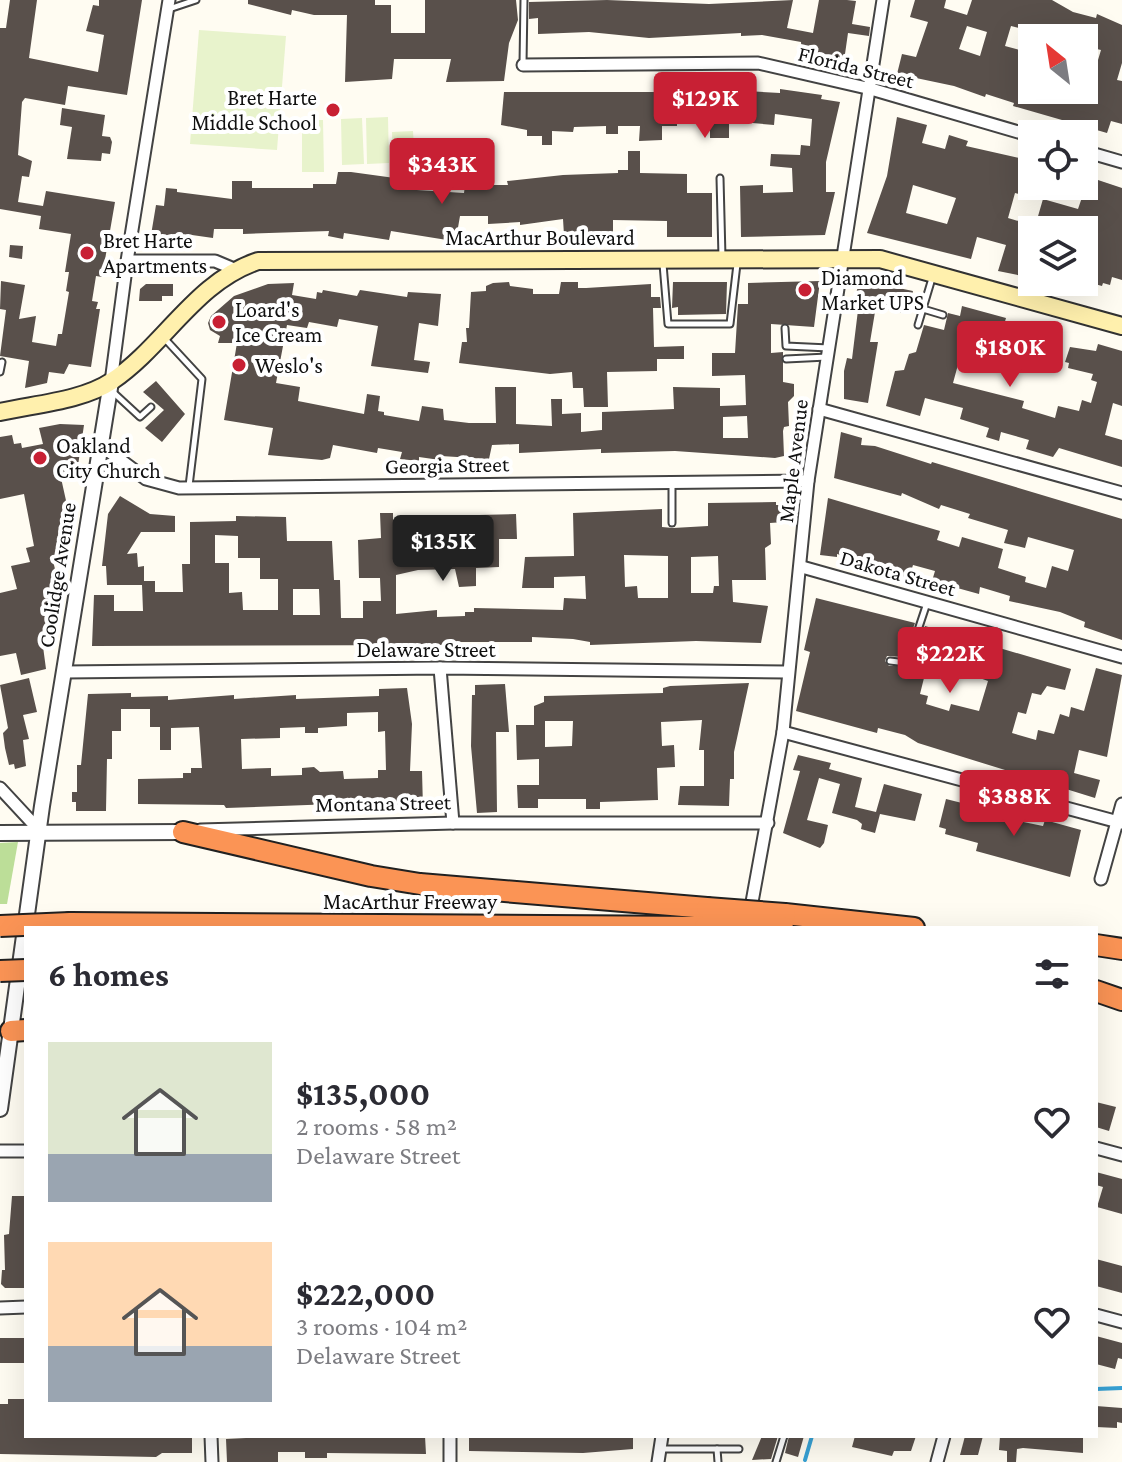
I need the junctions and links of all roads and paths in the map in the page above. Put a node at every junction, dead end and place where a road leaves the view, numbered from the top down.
1 (196, 0) edge
2 (524, 0) edge
3 (883, 0) edge
4 (168, 5) edge
5 (523, 65) joint
6 (871, 89) junction
7 (1018, 132) edge
8 (1098, 155) edge
9 (1122, 162) edge
10 (720, 178) dead end
11 (730, 258) junction
12 (846, 258) junction
13 (662, 259) junction
14 (127, 261) junction
15 (234, 269) junction
16 (933, 274) junction
17 (923, 309) junction
18 (943, 315) dead end
19 (918, 325) dead end
20 (1122, 326) edge
21 (785, 328) dead end
22 (162, 336) junction
23 (829, 352) junction
24 (786, 359) dead end
25 (2, 362) edge
26 (0, 372) edge
27 (111, 386) junction
28 (151, 407) dead end
29 (819, 409) junction
30 (0, 412) edge
31 (99, 444) junction
32 (808, 481) junction
33 (672, 483) junction
34 (189, 488) junction
35 (1122, 493) edge
36 (672, 523) dead end
37 (802, 567) junction
38 (927, 602) junction
39 (1122, 657) edge
40 (890, 661) dead end
41 (440, 668) junction
42 (65, 672) junction
43 (786, 672) junction
44 (783, 732) junction
45 (0, 788) edge
46 (1122, 804) edge
47 (1120, 822) edge
48 (453, 823) junction
49 (768, 823) junction
50 (39, 830) junction
51 (183, 832) junction
52 (0, 833) edge
53 (1101, 879) dead end
54 (706, 917) edge
55 (784, 920) edge
56 (0, 926) edge
57 (26, 926) edge
58 (747, 926) edge
59 (811, 926) edge
60 (882, 926) edge
61 (24, 942) edge
62 (1098, 945) edge
63 (1122, 948) edge
64 (24, 970) edge
65 (0, 971) edge
66 (1098, 991) edge
67 (1098, 992) edge
68 (1122, 994) edge
69 (1122, 1000) edge
70 (12, 1031) edge
71 (0, 1109) edge
72 (1098, 1149) edge
73 (0, 1151) edge
74 (24, 1151) edge
75 (1122, 1155) edge
76 (24, 1307) edge
77 (0, 1308) edge
78 (1098, 1316) edge
79 (1122, 1322) edge
80 (211, 1438) edge
81 (450, 1438) edge
82 (783, 1438) edge
83 (943, 1438) edge
84 (717, 1449) junction
85 (739, 1449) dead end
86 (659, 1456) edge
87 (212, 1462) edge
88 (450, 1462) edge
89 (718, 1462) edge
90 (776, 1462) edge
91 (937, 1462) edge

1 - 4 lane
2 - 5 lane
3 - 6 street, Maple Avenue
4 - 14 street, Coolidge Avenue
5 - 6 street, Florida Street
6 - 7 street, Florida Street
6 - 12 street, Maple Avenue
8 - 9 street
10 - 11 lane
11 - 12 main road, MacArthur Boulevard
11 - 13 main road, MacArthur Boulevard
11 - 13 lane
12 - 16 main road, MacArthur Boulevard
12 - 23 street, Maple Avenue
13 - 15 main road, MacArthur Boulevard
14 - 15 street
14 - 27 street, Coolidge Avenue
15 - 22 main road, MacArthur Boulevard
16 - 17 lane
16 - 20 main road, MacArthur Boulevard
17 - 18 lane
17 - 19 lane
21 - 23 lane
22 - 27 main road, MacArthur Boulevard
22 - 34 lane
23 - 24 lane
23 - 29 street, Maple Avenue
25 - 26 lane
27 - 28 lane
27 - 30 main road, MacArthur Boulevard
27 - 31 street, Coolidge Avenue
29 - 32 street, Maple Avenue
29 - 35 street
31 - 34 street, Georgia Street
31 - 42 street, Coolidge Avenue
32 - 33 street, Georgia Street
32 - 37 street, Maple Avenue
33 - 34 street, Georgia Street
33 - 36 lane
37 - 38 street, Dakota Street
37 - 43 street, Maple Avenue
38 - 39 street, Dakota Street
38 - 40 lane
41 - 42 street, Delaware Street
41 - 43 street, Delaware Street
41 - 48 street
42 - 50 street, Coolidge Avenue
43 - 44 street, Maple Avenue
44 - 47 street
44 - 49 street, Maple Avenue
45 - 50 street
46 - 47 street
47 - 53 street
48 - 49 street, Montana Street
48 - 51 street, Montana Street
49 - 58 street, Maple Avenue
50 - 51 street, Montana Street
50 - 52 street, Montana Street
50 - 57 street, Coolidge Avenue
51 - 54 highway
54 - 55 highway, bridge
54 - 56 highway, MacArthur Freeway, bridge
55 - 59 highway
55 - 60 highway
61 - 70 street, Coolidge Avenue
62 - 63 highway
64 - 65 highway, bridge
66 - 68 highway
67 - 69 highway
70 - 71 street, Coolidge Avenue
72 - 75 street
73 - 74 street
76 - 77 street
78 - 79 street
80 - 87 street
81 - 88 street
82 - 90 lane
83 - 91 street
84 - 85 lane
84 - 86 lane
84 - 89 lane

